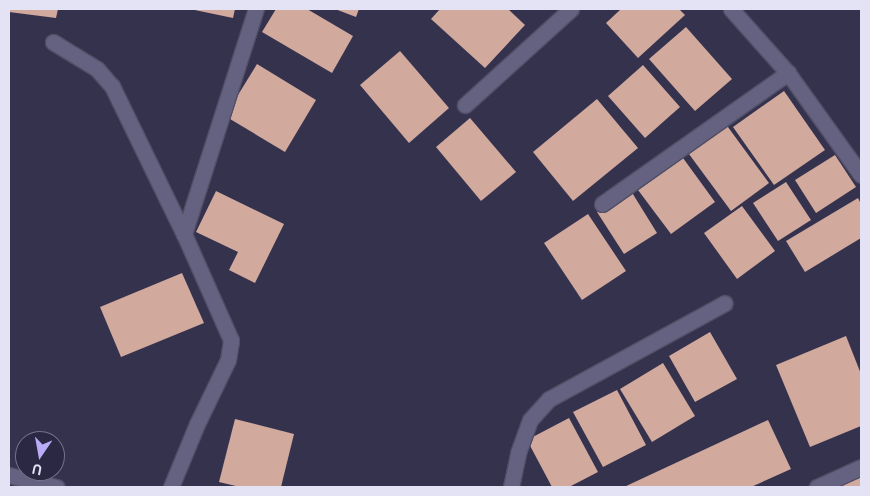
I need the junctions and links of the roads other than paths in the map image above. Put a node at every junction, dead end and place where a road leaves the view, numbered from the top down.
1 (256, 9) edge
2 (571, 9) edge
3 (731, 9) edge
4 (53, 42) dead end
5 (788, 73) junction
6 (465, 105) dead end
7 (861, 175) edge
8 (602, 204) dead end
9 (184, 234) junction
10 (725, 303) dead end
11 (861, 467) edge
12 (9, 475) edge
13 (56, 487) edge
14 (171, 487) edge
15 (511, 487) edge
16 (817, 487) edge

1 - 9 street
2 - 6 street
3 - 5 street
4 - 9 street
5 - 7 street
5 - 8 street
9 - 14 street
10 - 15 street
11 - 16 street
12 - 13 street

